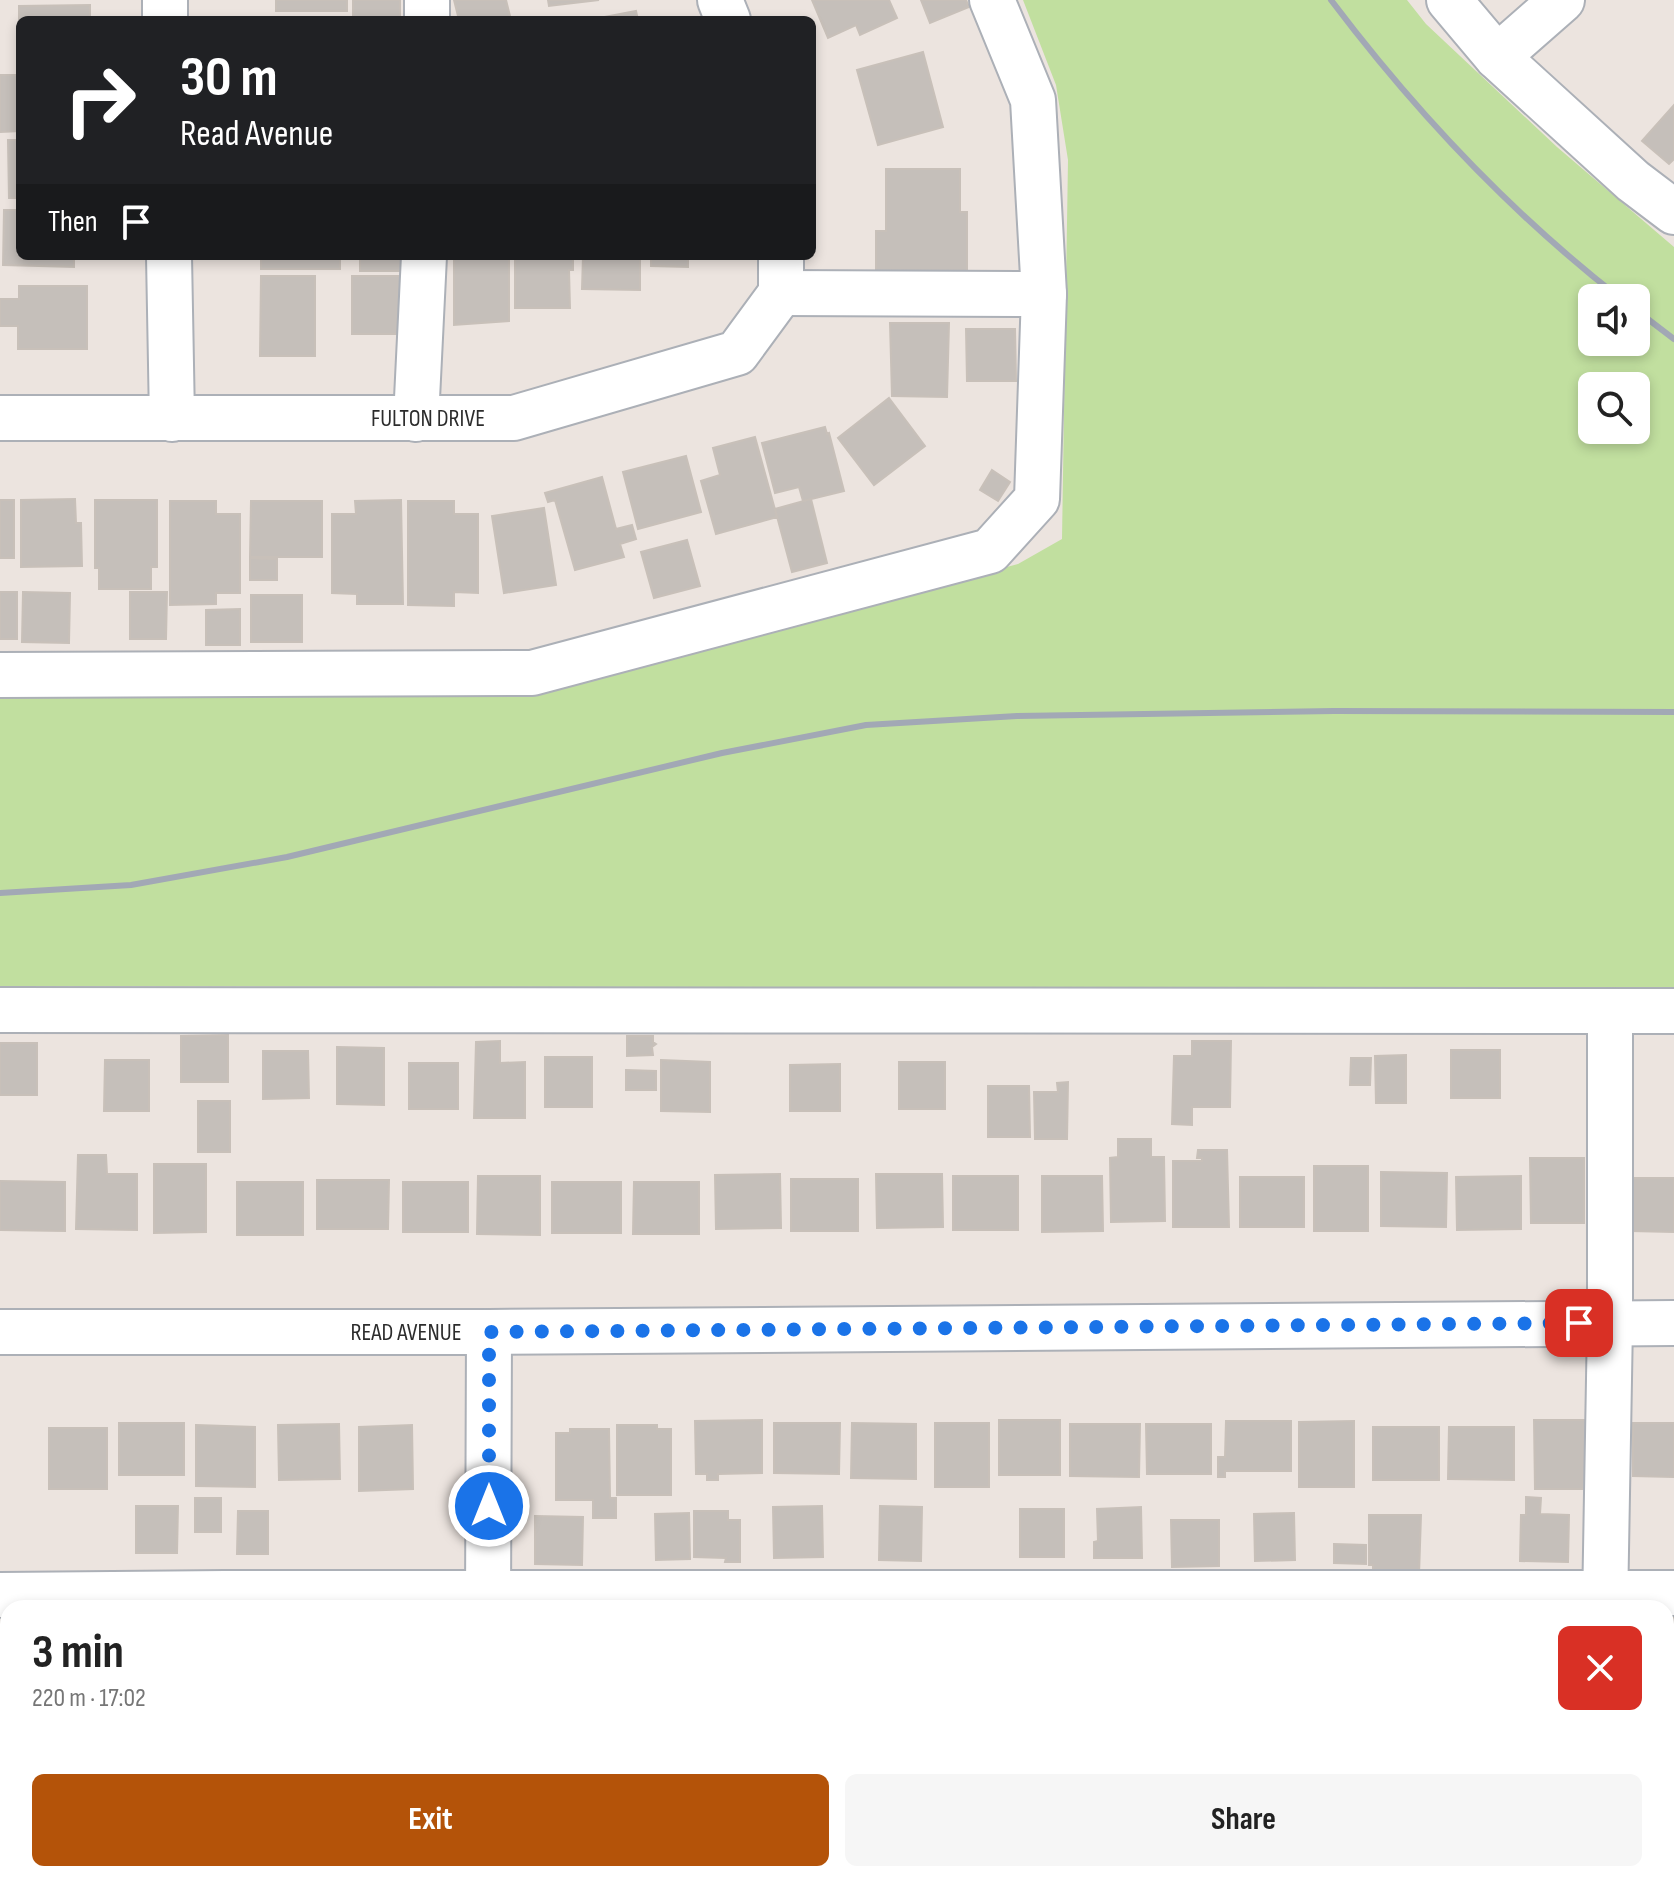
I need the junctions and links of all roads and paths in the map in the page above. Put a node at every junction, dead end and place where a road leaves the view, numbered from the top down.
1 (992, 0) edge
2 (1449, 0) edge
3 (1562, 0) edge
4 (1497, 57) junction
5 (1674, 212) edge
6 (169, 260) edge
7 (424, 260) edge
8 (781, 275) edge
9 (1044, 294) junction
10 (0, 418) edge
11 (172, 419) junction
12 (416, 419) junction
13 (0, 675) edge
14 (0, 1010) edge
15 (1610, 1011) junction
16 (1674, 1011) edge
17 (1610, 1322) junction
18 (1674, 1323) edge
19 (0, 1332) edge
20 (489, 1332) junction
21 (1674, 1593) edge
22 (0, 1595) edge
23 (225, 1600) edge
24 (488, 1600) edge
25 (1606, 1600) edge

1 - 9 street
2 - 4 street
3 - 4 street
4 - 5 street
6 - 11 street
7 - 12 street
8 - 9 street
8 - 12 street, FULTON DRIVE
9 - 13 street
10 - 11 street, FULTON DRIVE
11 - 12 street, FULTON DRIVE
14 - 15 street
15 - 16 street
15 - 17 street
17 - 18 street, READ AVENUE
17 - 20 street, READ AVENUE
17 - 25 street
19 - 20 street, READ AVENUE
20 - 24 street
21 - 25 street
22 - 23 street
23 - 24 street

